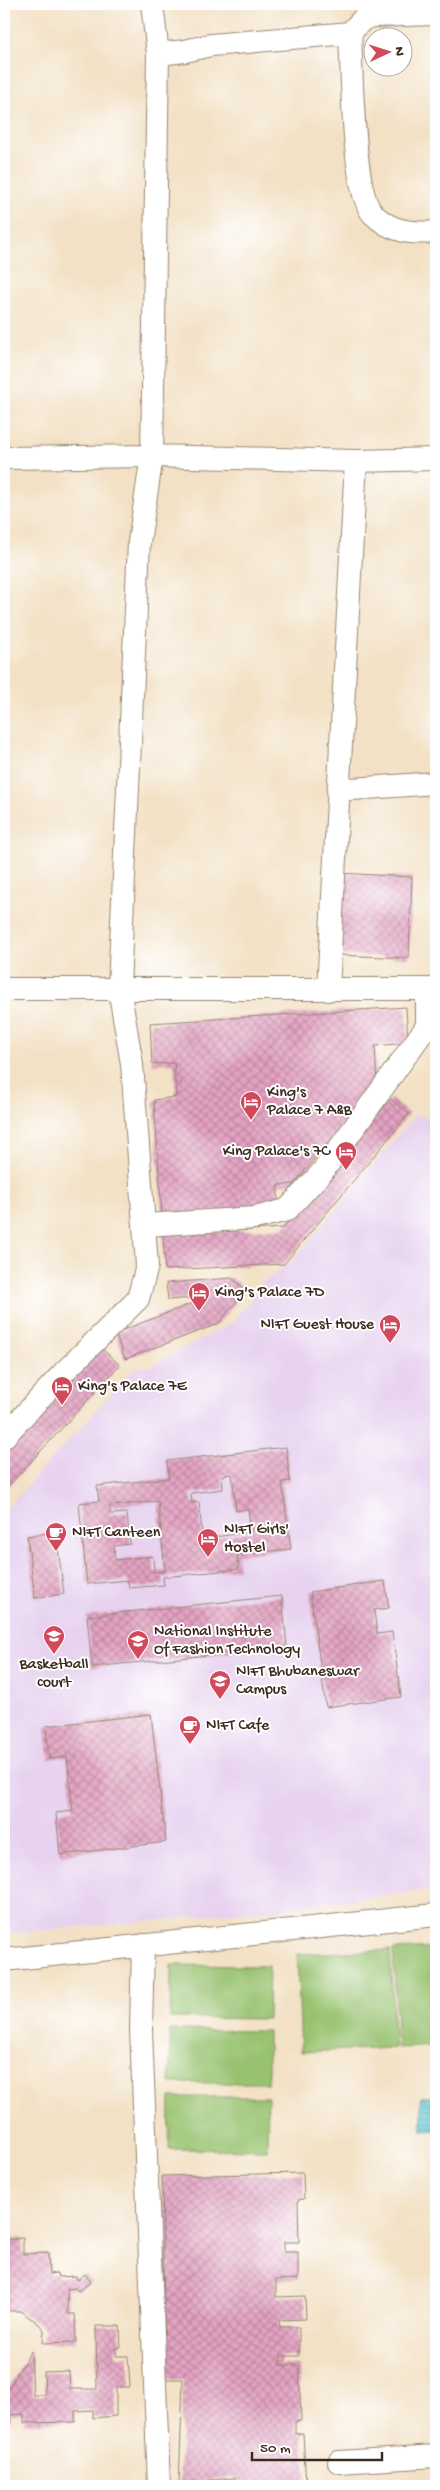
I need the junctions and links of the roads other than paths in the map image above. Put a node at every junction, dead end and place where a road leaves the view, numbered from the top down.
1 (152, 4) edge
2 (436, 14) edge
3 (350, 33) junction
4 (158, 54) junction
5 (436, 232) edge
6 (152, 456) junction
7 (4, 458) edge
8 (436, 458) edge
9 (356, 461) junction
10 (436, 783) edge
11 (338, 790) junction
12 (119, 988) junction
13 (4, 989) edge
14 (431, 989) edge
15 (328, 990) junction
16 (146, 1226) junction
17 (4, 1437) edge
18 (436, 1915) edge
19 (143, 1945) junction
20 (4, 1960) edge
21 (436, 2456) edge
22 (339, 2462) dead end
23 (159, 2486) edge

1 - 4 street
2 - 3 street
3 - 4 street
3 - 5 street
4 - 6 street
6 - 7 street
6 - 9 street
6 - 12 street
8 - 9 street
9 - 11 street
10 - 11 street
11 - 15 street
12 - 13 street
12 - 15 street
12 - 16 street
14 - 15 street
14 - 16 street
16 - 17 street
18 - 19 street
19 - 20 street
19 - 23 street
21 - 22 street

